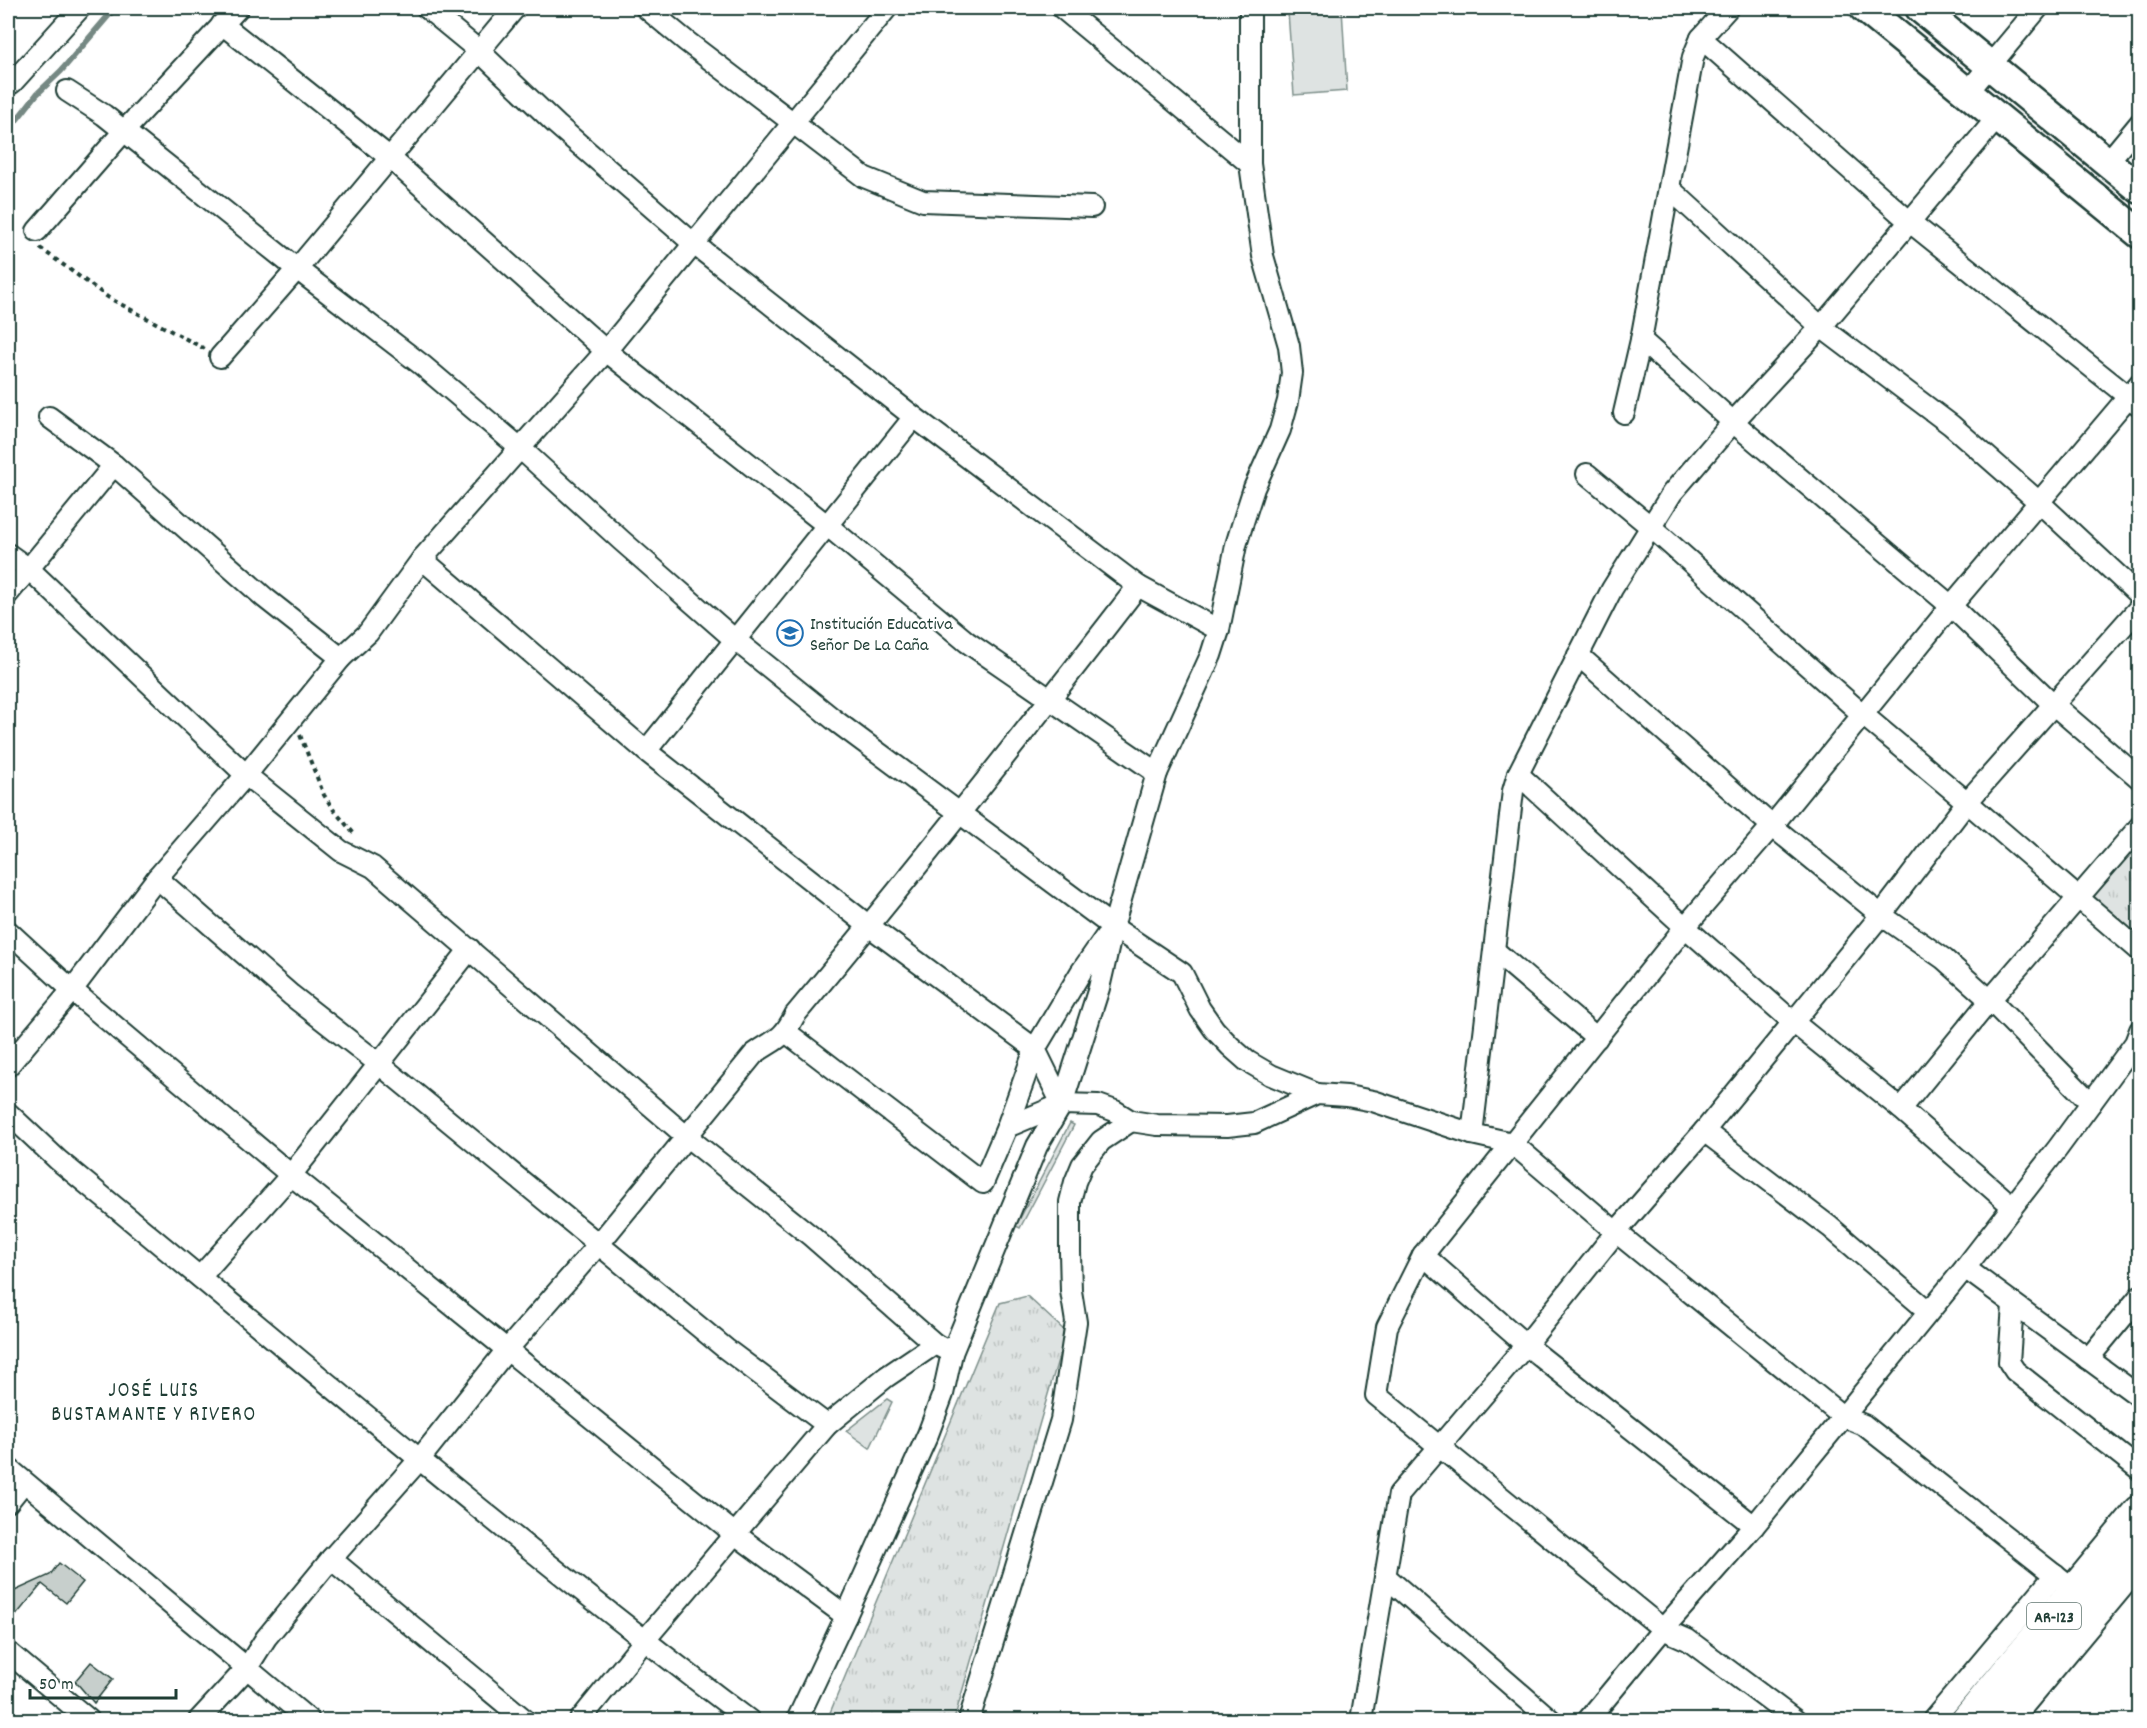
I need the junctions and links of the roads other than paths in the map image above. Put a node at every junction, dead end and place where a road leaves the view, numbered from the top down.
1 (80, 8) edge
2 (238, 8) edge
3 (427, 8) edge
4 (515, 8) edge
5 (646, 8) edge
6 (887, 8) edge
7 (1062, 8) edge
8 (1250, 8) edge
9 (1728, 8) edge
10 (1864, 8) edge
11 (1920, 8) edge
12 (2038, 8) edge
13 (222, 24) junction
14 (1701, 38) junction
15 (478, 50) junction
16 (1990, 66) junction
17 (8, 80) edge
18 (67, 91) dead end
19 (1967, 93) junction
20 (1997, 118) junction
21 (2139, 123) edge
22 (792, 124) junction
23 (124, 131) junction
24 (389, 157) junction
25 (2107, 163) junction
26 (1250, 164) junction
27 (1669, 188) junction
28 (2139, 189) edge
29 (1092, 207) dead end
30 (1910, 222) junction
31 (37, 231) road end
32 (2139, 234) edge
33 (694, 244) junction
34 (297, 269) junction
35 (1821, 327) junction
36 (1641, 340) junction
37 (606, 351) junction
38 (220, 357) road end
39 (2136, 395) edge
40 (1624, 412) dead end
41 (49, 417) dead end
42 (914, 417) junction
43 (1733, 422) junction
44 (520, 448) junction
45 (114, 465) junction
46 (1587, 474) dead end
47 (2040, 503) junction
48 (828, 526) junction
49 (1651, 527) junction
50 (8, 554) edge
51 (422, 559) junction
52 (29, 569) junction
53 (1138, 586) junction
54 (8, 594) edge
55 (2139, 596) edge
56 (1951, 606) junction
57 (2139, 607) edge
58 (1219, 630) junction
59 (734, 639) junction
60 (1578, 655) junction
61 (341, 658) junction
62 (1051, 699) junction
63 (2054, 705) junction
64 (1862, 714) junction
65 (646, 751) junction
66 (1157, 773) junction
67 (1518, 774) junction
68 (246, 775) junction
69 (2139, 779) edge
70 (1967, 802) junction
71 (960, 814) junction
72 (1772, 826) junction
73 (2139, 826) edge
74 (157, 878) junction
75 (2078, 897) junction
76 (1881, 915) junction
77 (869, 926) junction
78 (1113, 927) junction
79 (1685, 927) junction
80 (8, 931) edge
81 (470, 949) junction
82 (1495, 951) junction
83 (2139, 951) edge
84 (72, 990) junction
85 (1990, 1000) junction
86 (1793, 1022) junction
87 (2139, 1030) edge
88 (786, 1032) junction
89 (1598, 1038) junction
90 (1035, 1049) junction
91 (378, 1063) junction
92 (8, 1066) edge
93 (1317, 1094) junction
94 (2091, 1103) junction
95 (1062, 1104) junction
96 (1901, 1109) junction
97 (8, 1113) edge
98 (1131, 1121) junction
99 (1007, 1127) junction
100 (1704, 1131) junction
101 (1472, 1134) junction
102 (686, 1136) junction
103 (1512, 1143) junction
104 (291, 1175) junction
105 (2012, 1206) junction
106 (1616, 1232) junction
107 (598, 1245) junction
108 (1423, 1255) junction
109 (1965, 1268) junction
110 (200, 1277) junction
111 (2139, 1296) edge
112 (2013, 1305) junction
113 (1928, 1311) junction
114 (1526, 1344) junction
115 (943, 1348) junction
116 (507, 1351) junction
117 (2088, 1359) junction
118 (2139, 1397) edge
119 (1842, 1416) junction
120 (827, 1425) junction
121 (1439, 1447) junction
122 (419, 1460) junction
123 (8, 1468) edge
124 (2139, 1470) edge
125 (24, 1482) junction
126 (8, 1502) edge
127 (2139, 1512) edge
128 (1754, 1526) junction
129 (735, 1534) junction
130 (2139, 1557) edge
131 (331, 1559) junction
132 (1385, 1576) junction
133 (2065, 1583) junction
134 (846, 1616) junction
135 (1663, 1629) junction
136 (644, 1641) junction
137 (8, 1652) edge
138 (247, 1668) junction
139 (89, 1720) edge
140 (199, 1720) edge
141 (309, 1720) edge
142 (525, 1720) edge
143 (580, 1720) edge
144 (749, 1720) edge
145 (796, 1720) edge
146 (969, 1720) edge
147 (1361, 1720) edge
148 (1551, 1720) edge
149 (1588, 1720) edge
150 (1795, 1720) edge
151 (1933, 1720) edge
152 (1968, 1720) edge
153 (2004, 1720) edge

1 - 17 street
2 - 13 street
3 - 15 street
4 - 15 street
5 - 22 street
6 - 22 street
7 - 26 street
8 - 26 street
9 - 14 street
10 - 19 main road
11 - 16 main road
12 - 16 street
13 - 23 street
13 - 24 street
14 - 27 street
14 - 30 street
15 - 24 street
15 - 33 street
16 - 19 street
16 - 25 main road
18 - 23 street
19 - 20 main road
20 - 30 street
20 - 32 main road
21 - 25 street
22 - 29 street
22 - 33 street
23 - 31 street
23 - 34 street
24 - 34 street
24 - 37 street
25 - 28 main road
26 - 58 street
27 - 35 street
27 - 36 street
30 - 35 street
30 - 39 street
33 - 37 street
33 - 42 street
34 - 38 street
34 - 44 street
35 - 43 street
35 - 47 street
36 - 40 street
36 - 43 street
37 - 44 street
37 - 48 street
39 - 47 street
41 - 45 street
42 - 48 street
42 - 53 street
43 - 49 street
43 - 56 street
44 - 51 street
44 - 59 street
45 - 52 street
45 - 61 street
46 - 49 street
47 - 55 street
47 - 56 street
48 - 59 street
48 - 62 street
49 - 60 street
49 - 64 street
50 - 52 street
51 - 61 street
51 - 65 street
52 - 54 street
52 - 68 street
53 - 58 street
53 - 62 street
56 - 63 street
56 - 64 street
57 - 63 street
58 - 66 street
59 - 65 street
59 - 71 street
60 - 67 street
60 - 72 street
61 - 68 street
62 - 66 street
62 - 71 street
63 - 69 street
63 - 70 street
64 - 70 street
64 - 72 street
65 - 77 street
66 - 78 street
67 - 79 street
67 - 82 street
68 - 74 street
68 - 81 street
70 - 75 street
70 - 76 street
71 - 77 street
71 - 78 street
72 - 76 street
72 - 79 street
73 - 75 street
74 - 84 street
74 - 91 street
75 - 83 street
75 - 85 street
76 - 85 street
76 - 86 street
77 - 88 street
77 - 90 street
78 - 90 street
78 - 93 street
78 - 95 street
79 - 86 street
79 - 89 street
80 - 84 street
81 - 91 street
81 - 102 street
82 - 89 street
82 - 101 street
84 - 92 street
84 - 104 street
85 - 94 street
85 - 96 street
86 - 96 street
86 - 100 street
87 - 94 street
88 - 99 street
88 - 102 street
89 - 103 street
90 - 95 street
90 - 99 street
91 - 104 street
91 - 107 street
93 - 98 street
93 - 101 street
94 - 105 street
95 - 98 street
95 - 99 street
95 - 115 street
96 - 105 street
97 - 110 street
98 - 146 street
100 - 106 street
100 - 113 street
101 - 103 street
102 - 107 street
102 - 115 street
103 - 106 street
103 - 108 street
104 - 110 street
104 - 116 street
105 - 109 street
106 - 114 street
106 - 119 street
107 - 116 street
107 - 120 street
108 - 114 street
108 - 121 street
109 - 112 street
109 - 113 street
110 - 122 street
111 - 117 street
112 - 117 street
112 - 124 street
113 - 119 street
114 - 121 street
114 - 128 street
115 - 120 street
115 - 134 street
116 - 122 street
116 - 129 street
117 - 118 street
119 - 128 street
119 - 133 street
120 - 129 street
121 - 132 street
121 - 135 street
122 - 131 street
122 - 136 street
123 - 125 street
125 - 126 street
125 - 138 street
127 - 133 main road, AR-123
128 - 135 street
129 - 134 street
129 - 136 street
130 - 153 main road, AR-123
131 - 138 street
131 - 142 street
132 - 147 street
132 - 148 street
133 - 151 street
133 - 152 main road, AR-123
134 - 145 street
135 - 149 street
135 - 150 street
136 - 143 street
136 - 144 street
137 - 139 street
138 - 140 street
138 - 141 street

